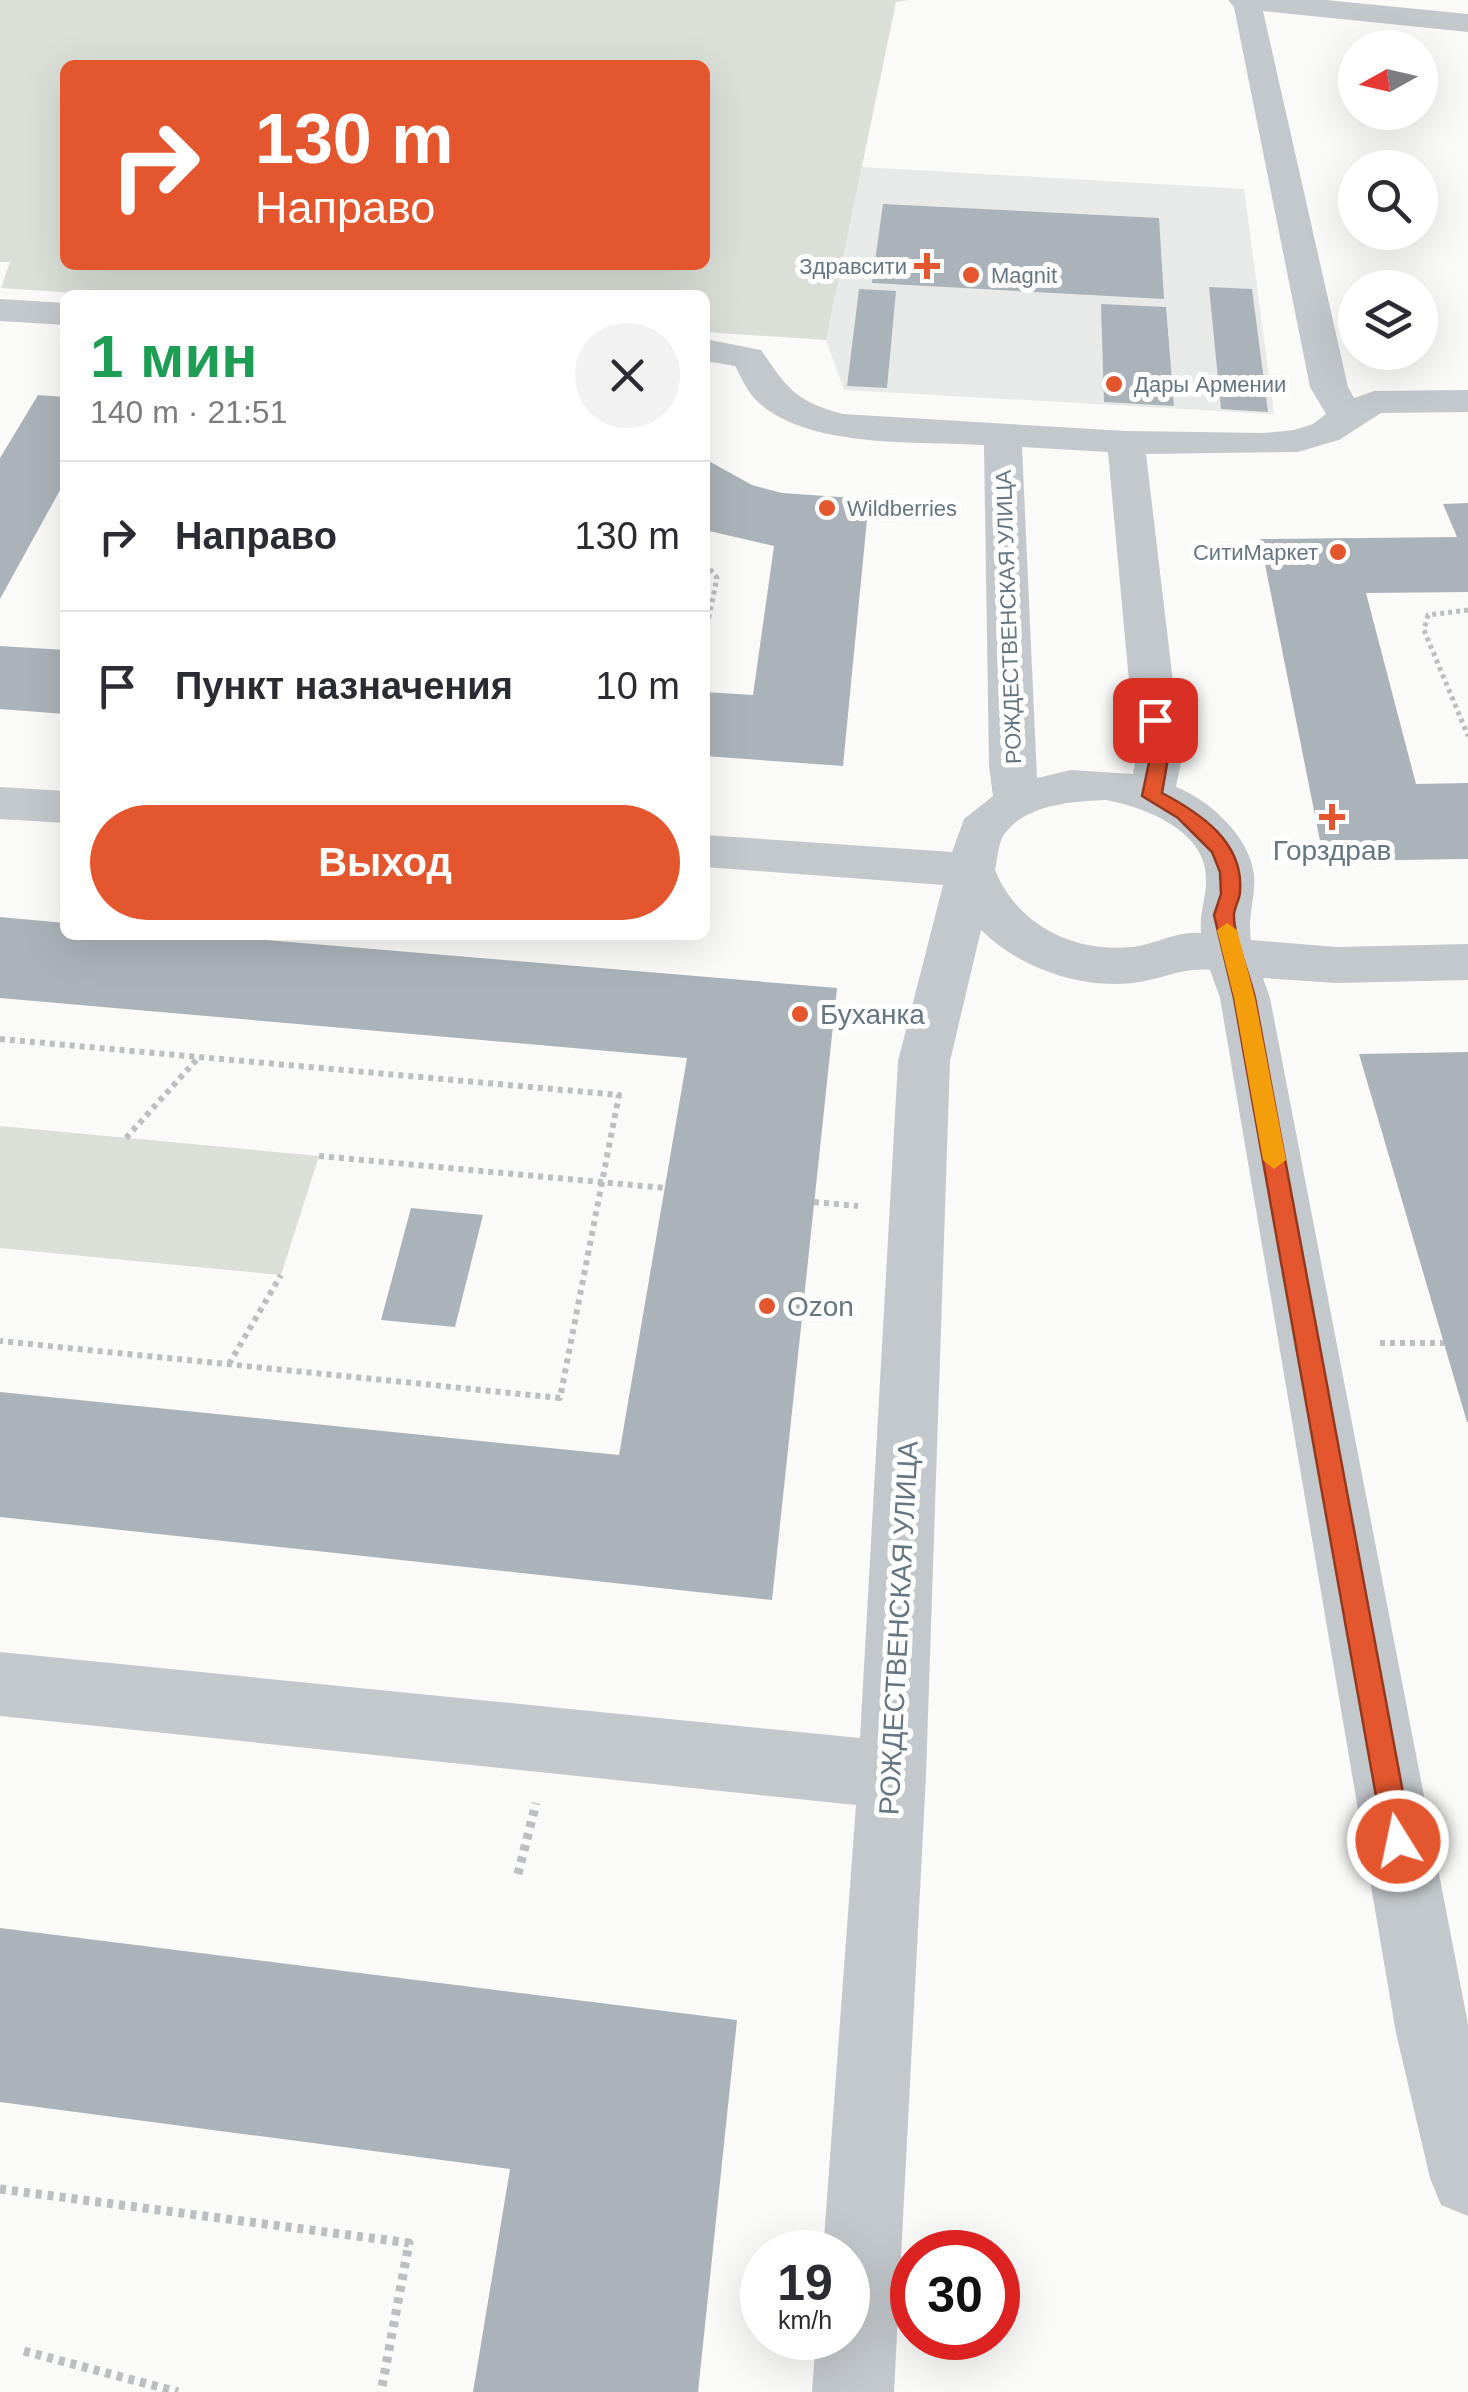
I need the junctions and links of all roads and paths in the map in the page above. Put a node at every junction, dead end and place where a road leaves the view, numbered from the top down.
1 (1244, 0) edge
2 (1468, 24) edge
3 (60, 314) edge
4 (4, 316) edge
5 (710, 350) edge
6 (1468, 401) edge
7 (1346, 416) junction
8 (1003, 436) junction
9 (1126, 442) junction
10 (710, 569) edge
11 (710, 588) edge
12 (715, 588) junction
13 (1468, 610) edge
14 (710, 612) edge
15 (1468, 736) edge
16 (1152, 796) junction
17 (1017, 799) junction
18 (0, 803) edge
19 (60, 807) edge
20 (710, 851) edge
21 (971, 870) junction
22 (1232, 956) junction
23 (1468, 962) edge
24 (0, 1040) edge
25 (199, 1057) junction
26 (126, 1138) dead end
27 (319, 1156) dead end
28 (602, 1182) junction
29 (664, 1188) dead end
30 (814, 1202) dead end
31 (864, 1206) dead end
32 (281, 1276) dead end
33 (0, 1341) edge
34 (1444, 1342) dead end
35 (1380, 1343) dead end
36 (229, 1364) junction
37 (0, 1684) edge
38 (892, 1775) junction
39 (1450, 2032) edge
40 (1468, 2178) edge
41 (0, 2189) edge
42 (24, 2350) dead end
43 (178, 2392) edge
44 (381, 2392) edge
45 (853, 2392) edge

1 - 2 street
1 - 7 street
3 - 4 street
5 - 8 street
6 - 7 street
7 - 9 street
8 - 9 street
8 - 17 street, РОЖДЕСТВЕНСКАЯ УЛИЦА
9 - 16 street
10 - 12 path
11 - 12 path
12 - 14 path
13 - 15 path
16 - 17 street, РОЖДЕСТВЕНСКАЯ УЛИЦА
16 - 22 street, РОЖДЕСТВЕНСКАЯ УЛИЦА
17 - 21 street, РОЖДЕСТВЕНСКАЯ УЛИЦА
18 - 19 street
20 - 21 street
21 - 22 street
21 - 38 street, РОЖДЕСТВЕНСКАЯ УЛИЦА
22 - 23 street
22 - 39 street, РОЖДЕСТВЕНСКАЯ УЛИЦА
24 - 25 path
25 - 26 path
25 - 28 path
27 - 28 path
28 - 29 path
28 - 36 path
30 - 31 path
32 - 36 path
33 - 36 path
34 - 35 path
37 - 38 street
38 - 45 street, РОЖДЕСТВЕНСКАЯ УЛИЦА
39 - 40 street, РОЖДЕСТВЕНСКАЯ УЛИЦА
41 - 44 path
42 - 43 path

